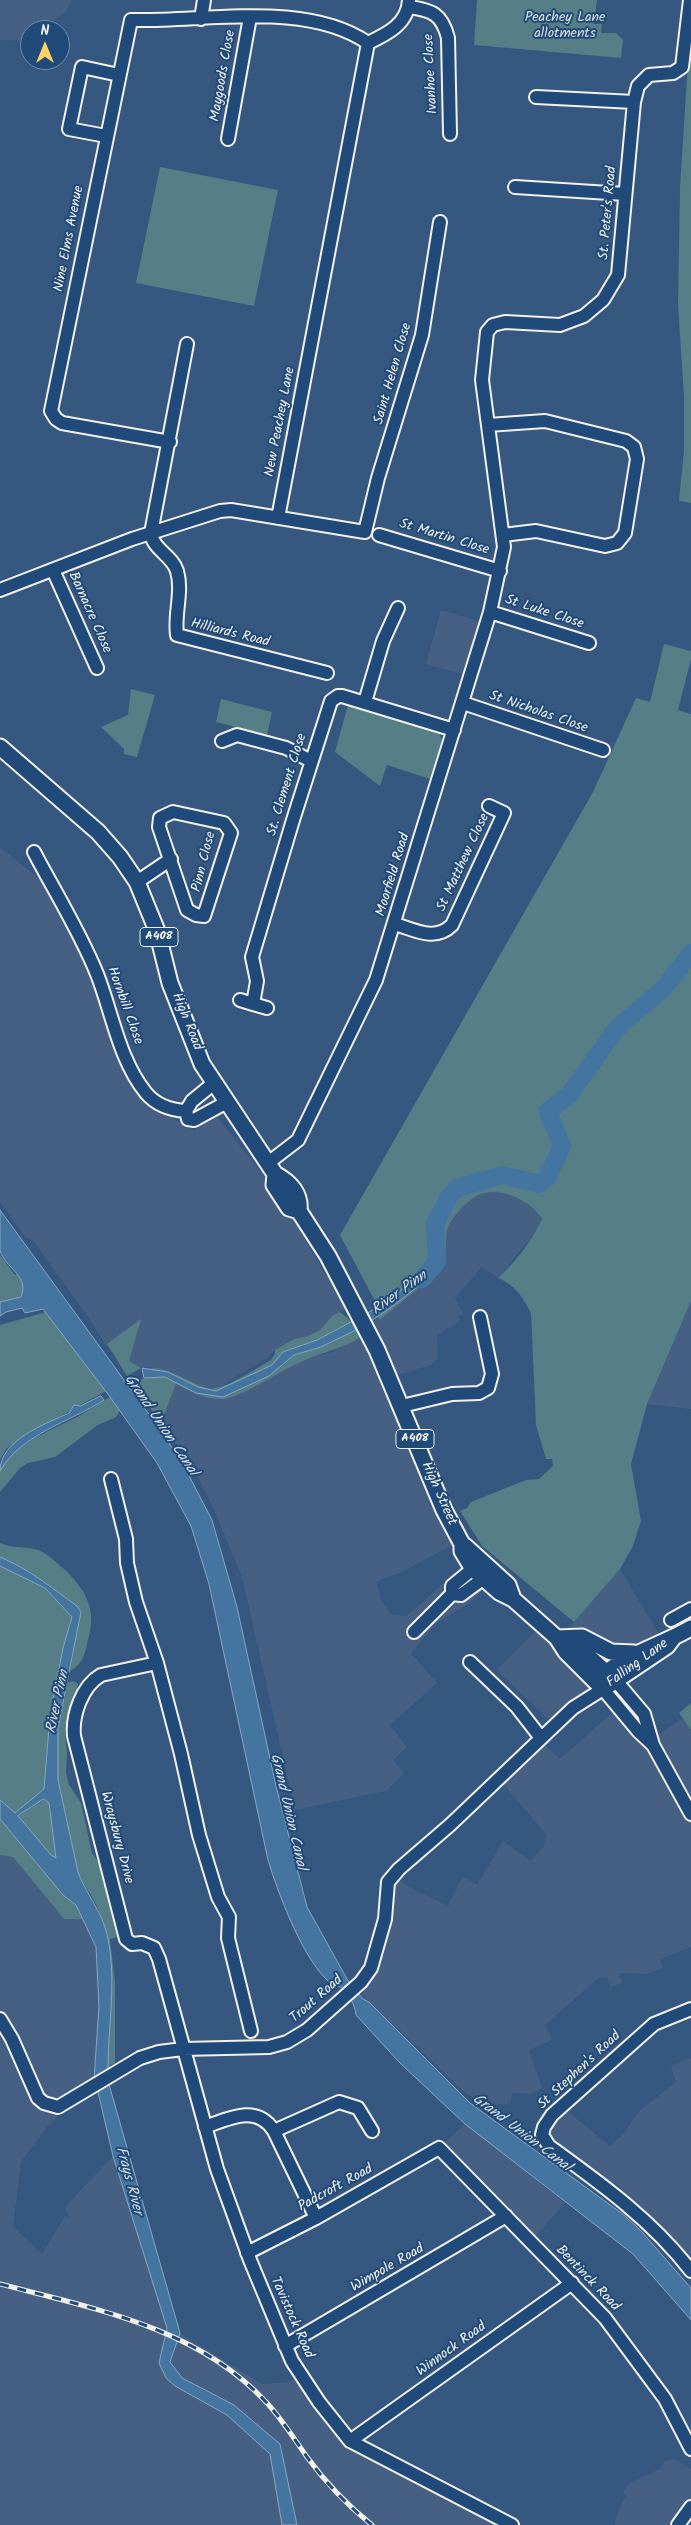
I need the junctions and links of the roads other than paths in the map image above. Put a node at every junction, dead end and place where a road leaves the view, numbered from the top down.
1 (204, 0) edge
2 (690, 0) edge
3 (409, 3) edge
4 (250, 17) junction
5 (201, 19) junction
6 (368, 43) junction
7 (120, 75) junction
8 (536, 97) dead end
9 (634, 102) junction
10 (450, 134) dead end
11 (106, 136) junction
12 (228, 139) dead end
13 (515, 187) dead end
14 (625, 194) junction
15 (440, 222) dead end
16 (187, 344) dead end
17 (488, 425) junction
18 (170, 442) junction
19 (278, 518) junction
20 (151, 533) junction
21 (379, 535) dead end
22 (503, 535) junction
23 (53, 570) junction
24 (500, 571) junction
25 (0, 590) edge
26 (398, 608) dead end
27 (490, 612) junction
28 (589, 643) dead end
29 (97, 668) dead end
30 (327, 673) dead end
31 (366, 702) junction
32 (463, 703) junction
33 (454, 730) junction
34 (222, 741) dead end
35 (0, 747) edge
36 (603, 750) dead end
37 (311, 761) junction
38 (489, 806) dead end
39 (504, 813) junction
40 (516, 818) dead end
41 (34, 852) dead end
42 (170, 859) junction
43 (137, 882) junction
44 (395, 924) junction
45 (240, 1000) dead end
46 (253, 1004) junction
47 (267, 1008) dead end
48 (214, 1083) junction
49 (227, 1102) junction
50 (186, 1111) junction
51 (272, 1168) junction
52 (480, 1317) dead end
53 (369, 1334) joint
54 (402, 1406) junction
55 (111, 1479) dead end
56 (483, 1570) junction
57 (691, 1609) edge
58 (671, 1620) dead end
59 (691, 1628) edge
60 (414, 1632) dead end
61 (557, 1638) junction
62 (673, 1638) junction
63 (634, 1654) junction
64 (470, 1662) dead end
65 (157, 1663) junction
66 (605, 1681) junction
67 (541, 1738) junction
68 (691, 1814) edge
69 (691, 2009) edge
70 (0, 2019) edge
71 (251, 2031) dead end
72 (183, 2049) junction
73 (205, 2127) junction
74 (274, 2131) junction
75 (372, 2131) dead end
76 (439, 2148) joint
77 (506, 2216) junction
78 (316, 2218) junction
79 (247, 2253) junction
80 (691, 2271) edge
81 (572, 2283) junction
82 (285, 2346) junction
83 (350, 2441) junction
84 (691, 2448) edge
85 (691, 2507) edge
86 (684, 2523) edge
87 (512, 2525) edge

1 - 5 street
2 - 9 street, St. Peter's Road
3 - 6 street
3 - 10 street, Ivanhoe Close
4 - 5 street
4 - 6 street
4 - 12 street, Maygoods Close
5 - 7 street, Nine Elms Avenue
6 - 19 street, New Peachey Lane
7 - 11 street, Nine Elms Avenue
7 - 11 street
8 - 9 street
9 - 14 street, St. Peter's Road
11 - 18 street, Nine Elms Avenue
13 - 14 street
14 - 17 street, St. Peter's Road
15 - 19 street, Saint Helen Close
16 - 18 street
17 - 22 street, St. Peter's Road
17 - 22 street
18 - 20 street
19 - 20 street
20 - 23 street
20 - 30 street, Hilliards Road
21 - 24 street, St Martin Close
22 - 24 street, St. Peter's Road
23 - 25 street
23 - 29 street, Barnacre Close
24 - 27 street, Moorfield Road
26 - 31 street
27 - 28 street, St Luke Close
27 - 32 street, Moorfield Road
31 - 33 street, St. Clement Close
31 - 37 street, St. Clement Close
32 - 33 street, Moorfield Road
32 - 36 street, St Nicholas Close
33 - 44 street, Moorfield Road
34 - 37 street
35 - 43 main road, High Road / A408
37 - 46 street, St. Clement Close
38 - 39 street, St Matthew Close
39 - 40 street, St Matthew Close
39 - 44 street, St Matthew Close
41 - 50 street, Hornbill Close
42 - 42 street, Pinn Close
42 - 43 street
43 - 48 main road, High Road / A408
44 - 51 street, Moorfield Road
45 - 46 street
46 - 47 street
48 - 49 main road, High Road / A408
48 - 50 street
49 - 50 street, Hornbill Close
49 - 51 main road, High Road / A408
51 - 53 main road, High Road / A408
52 - 54 street
53 - 54 main road, High Street / A408
54 - 56 main road, High Street / A408
55 - 65 street
56 - 60 street
56 - 61 main road, High Street / A408
57 - 58 street, Falling Lane
59 - 62 main road, Falling Lane
61 - 63 main road
61 - 66 main road, High Street / A408
62 - 63 main road, Falling Lane
62 - 66 main road, Falling Lane
63 - 66 main road, Falling Lane
64 - 67 street
65 - 71 street
65 - 72 street, Wraysbury Drive
66 - 67 street, Trout Road
66 - 68 street, High Street
67 - 72 street, Trout Road
69 - 80 street, St Stephen's Road
70 - 72 street, Trout Road
72 - 73 street, Tavistock Road
73 - 74 street
73 - 79 street, Tavistock Road
74 - 75 street
74 - 78 street
76 - 77 street, Bentinck Road
76 - 78 street, Padcroft Road
77 - 81 street, Bentinck Road
77 - 82 street, Wimpole Road
78 - 79 street, Padcroft Road
79 - 82 street, Tavistock Road
81 - 83 street, Winnock Road
81 - 84 street, Bentinck Road
82 - 83 street, Tavistock Road
83 - 87 street, Tavistock Road
85 - 86 street

